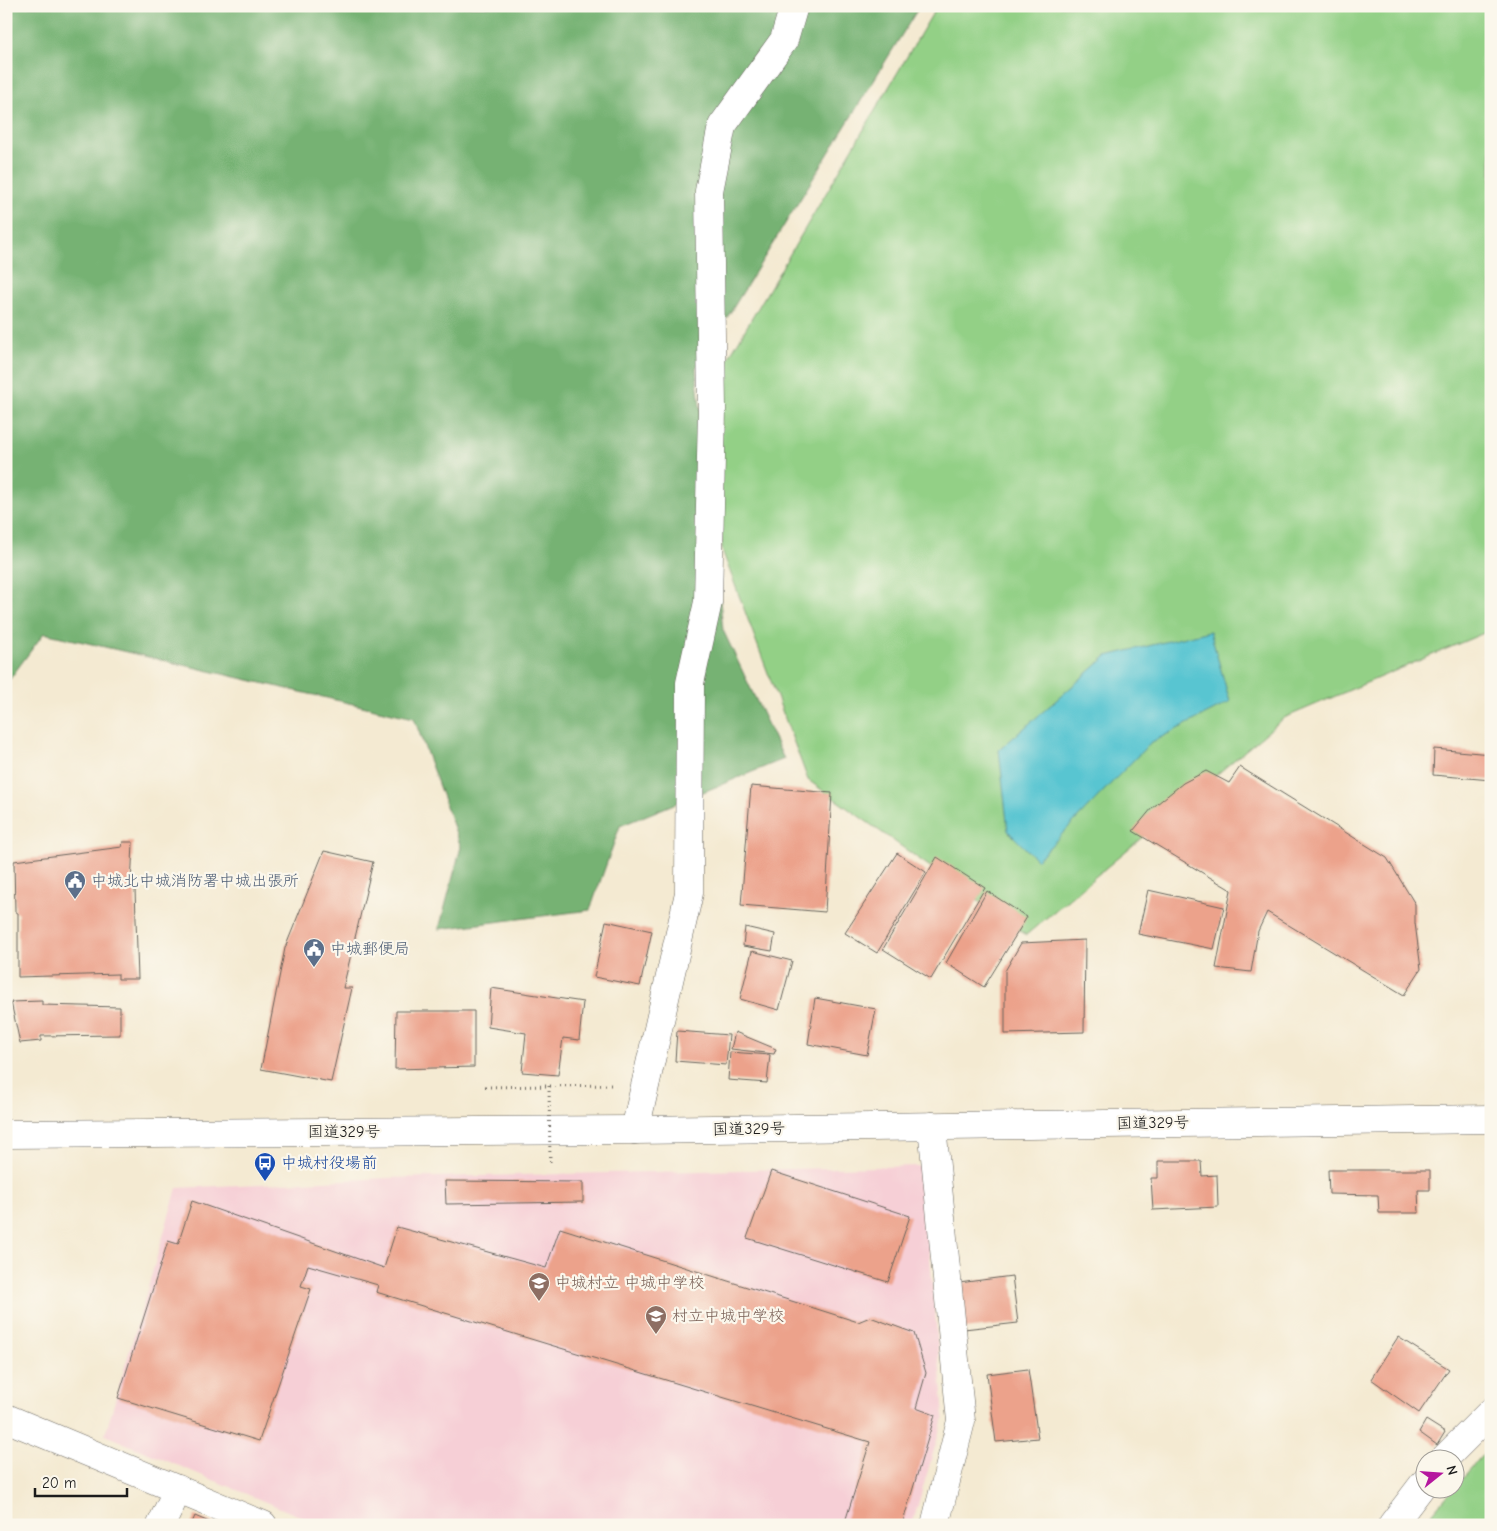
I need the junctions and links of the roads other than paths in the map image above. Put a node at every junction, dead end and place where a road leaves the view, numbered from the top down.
1 (794, 6) edge
2 (1491, 1120) edge
3 (932, 1126) junction
4 (635, 1130) junction
5 (6, 1134) edge
6 (1491, 1412) edge
7 (6, 1418) edge
8 (1455, 1448) edge
9 (178, 1490) junction
10 (1414, 1496) edge
11 (161, 1525) edge
12 (263, 1525) edge
13 (935, 1525) edge
14 (1392, 1525) edge

1 - 4 main road
2 - 3 main road, 国道329号
3 - 4 main road, 国道329号
3 - 13 main road
4 - 5 main road, 国道329号
6 - 8 main road
7 - 9 main road
9 - 11 main road
9 - 12 main road
10 - 14 main road

